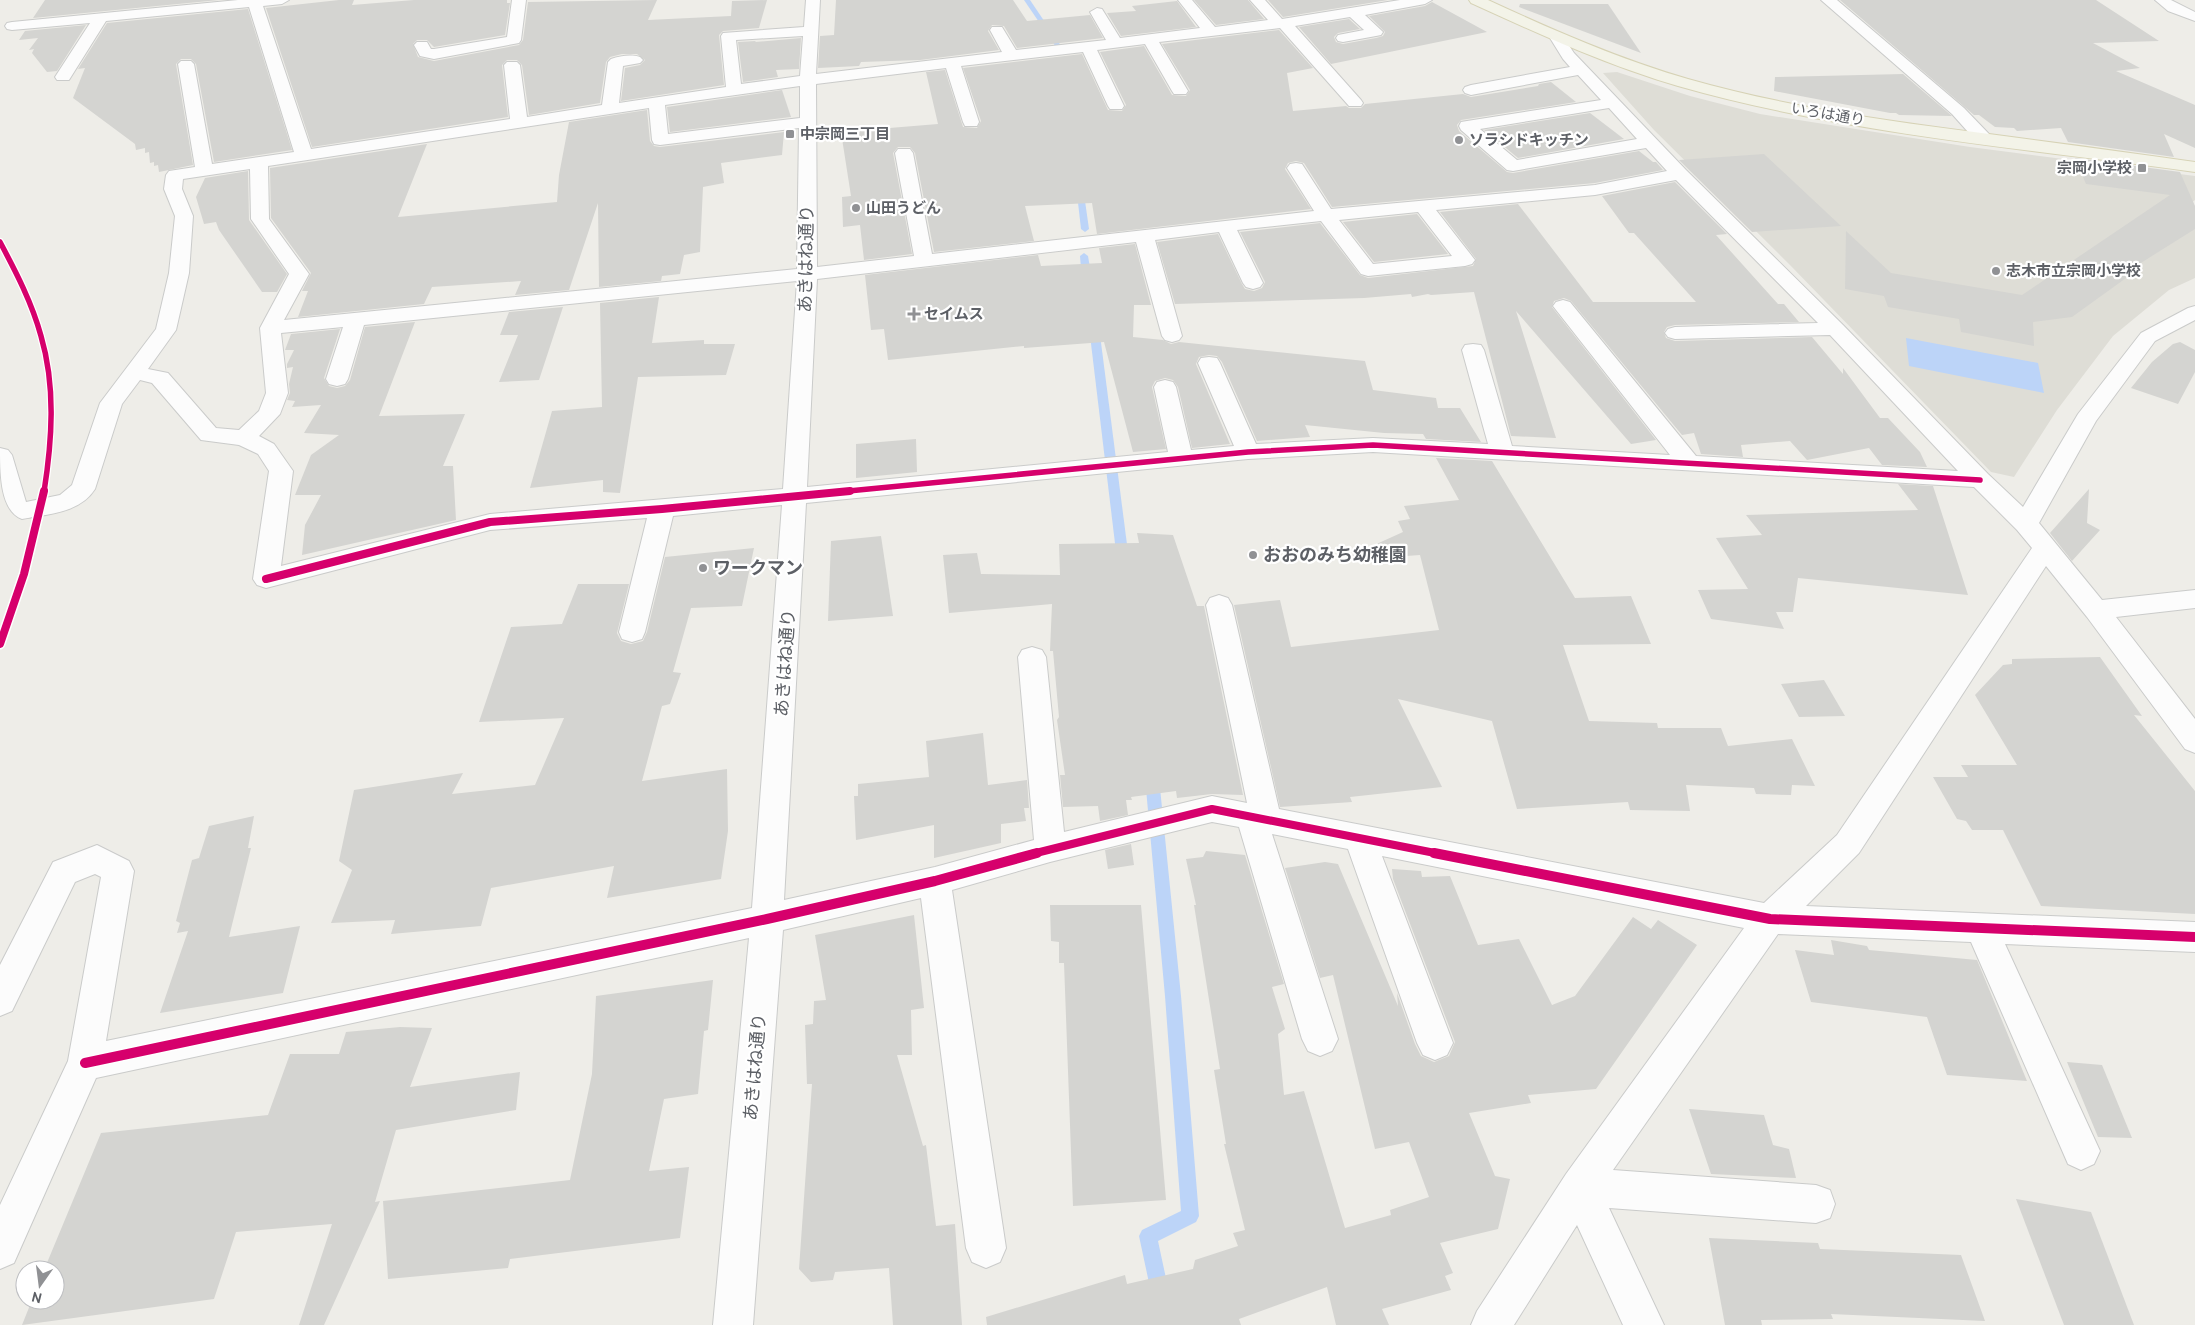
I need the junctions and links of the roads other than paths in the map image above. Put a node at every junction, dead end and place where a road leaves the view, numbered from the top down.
1 (282, 0) edge
2 (519, 0) edge
3 (1185, 0) edge
4 (1257, 0) edge
5 (1425, 0) edge
6 (1476, 0) edge
7 (1828, 0) edge
8 (2162, 0) edge
9 (254, 1) edge
10 (1304, 6) dead end
11 (1498, 6) edge
12 (73, 7) dead end
13 (810, 9) edge
14 (1097, 12) dead end
15 (1355, 14) junction
16 (101, 17) junction
17 (2195, 17) edge
18 (1316, 19) junction
19 (63, 21) junction
20 (1281, 23) junction
21 (12, 26) dead end
22 (998, 30) dead end
23 (1212, 32) junction
24 (1343, 38) dead end
25 (1557, 38) junction
26 (1149, 39) junction
27 (1115, 43) junction
28 (422, 45) dead end
29 (1088, 46) junction
30 (1012, 56) junction
31 (635, 60) dead end
32 (952, 63) junction
33 (186, 64) dead end
34 (512, 65) dead end
35 (1580, 70) junction
36 (63, 77) dead end
37 (808, 80) junction
38 (734, 90) junction
39 (1471, 90) dead end
40 (1180, 91) dead end
41 (657, 101) junction
42 (1355, 102) dead end
43 (1612, 103) junction
44 (1116, 106) dead end
45 (610, 108) junction
46 (519, 122) junction
47 (808, 122) junction
48 (970, 122) dead end
49 (1983, 138) junction
50 (1650, 142) junction
51 (904, 153) dead end
52 (304, 155) junction
53 (259, 162) junction
54 (2195, 167) edge
55 (1296, 168) dead end
56 (204, 171) junction
57 (1680, 174) junction
58 (1423, 206) junction
59 (1326, 216) junction
60 (1226, 226) junction
61 (1144, 236) junction
62 (924, 260) junction
63 (807, 274) junction
64 (1254, 283) dead end
65 (1563, 306) dead end
66 (2195, 312) edge
67 (355, 320) junction
68 (270, 328) junction
69 (1836, 329) junction
70 (1675, 334) dead end
71 (1172, 336) dead end
72 (1473, 350) dead end
73 (1209, 363) dead end
74 (134, 372) junction
75 (337, 379) dead end
76 (1165, 388) dead end
77 (244, 438) junction
78 (1248, 452) junction
79 (1502, 452) junction
80 (0, 455) edge
81 (1181, 459) junction
82 (1688, 462) junction
83 (1980, 480) junction
84 (794, 496) junction
85 (662, 509) junction
86 (2026, 524) junction
87 (2045, 548) junction
88 (2195, 599) edge
89 (1219, 605) dead end
90 (2096, 610) junction
91 (632, 632) dead end
92 (1032, 657) dead end
93 (2195, 741) edge
94 (1259, 819) junction
95 (1360, 838) junction
96 (1050, 849) junction
97 (935, 881) junction
98 (767, 919) junction
99 (1770, 919) junction
100 (1981, 928) junction
101 (2195, 937) edge
102 (0, 1000) edge
103 (1320, 1038) dead end
104 (1435, 1043) dead end
105 (85, 1063) junction
106 (2081, 1151) dead end
107 (1579, 1187) junction
108 (1816, 1204) dead end
109 (986, 1248) dead end
110 (0, 1249) edge
111 (733, 1325) edge
112 (1492, 1325) edge
113 (1644, 1325) edge

1 - 9 street
2 - 28 street
3 - 23 street
4 - 20 street
5 - 15 street
6 - 11 main road, いろは通り
7 - 49 street
8 - 17 street
9 - 16 street
9 - 52 street
10 - 18 street
11 - 25 main road, いろは通り
12 - 19 street
13 - 37 street, あきはね通り
13 - 38 street
14 - 27 street
15 - 18 street
15 - 24 street
16 - 19 street
16 - 36 street
18 - 20 street
19 - 21 street
20 - 23 street
20 - 42 street
22 - 30 street
23 - 26 street
25 - 35 street
25 - 49 main road, いろは通り
26 - 27 street
26 - 40 street
27 - 29 street
29 - 30 street
29 - 44 street
30 - 32 street
31 - 45 street
32 - 37 street
32 - 48 street
33 - 56 street
34 - 46 street
35 - 39 street
35 - 43 street
37 - 38 street
37 - 47 street, あきはね通り
38 - 41 street
41 - 45 street
41 - 47 street
43 - 50 street
43 - 50 street
45 - 46 street
46 - 52 street
47 - 63 street, あきはね通り
49 - 54 main road, いろは通り
50 - 57 street
51 - 62 street
52 - 53 street
53 - 56 street
53 - 68 street
55 - 59 street
56 - 74 street
57 - 58 street
57 - 69 street
58 - 59 street
58 - 59 street
59 - 60 street
60 - 61 street
60 - 64 street
61 - 62 street
61 - 71 street
62 - 63 street
63 - 67 street
63 - 84 street, あきはね通り
65 - 82 street
66 - 86 street
67 - 68 street
67 - 75 street
68 - 77 street
69 - 70 street
69 - 83 street
72 - 79 street
73 - 78 street
74 - 77 street
74 - 80 street
76 - 81 street
77 - 85 street
78 - 79 street
78 - 81 street
79 - 82 street
81 - 84 street
82 - 83 street
83 - 86 street
84 - 85 street
84 - 98 street, あきはね通り
85 - 91 street
86 - 87 street
87 - 90 street
87 - 99 street
88 - 90 street
89 - 94 street
90 - 93 street
92 - 96 street
94 - 95 street
94 - 96 street
94 - 103 street
95 - 99 street
95 - 104 street
96 - 97 street
97 - 98 street
97 - 109 street
98 - 105 street
98 - 111 street, あきはね通り
99 - 100 street
99 - 107 street
100 - 101 street
100 - 106 street
102 - 105 street
105 - 110 street
107 - 108 street
107 - 112 street
107 - 113 street

